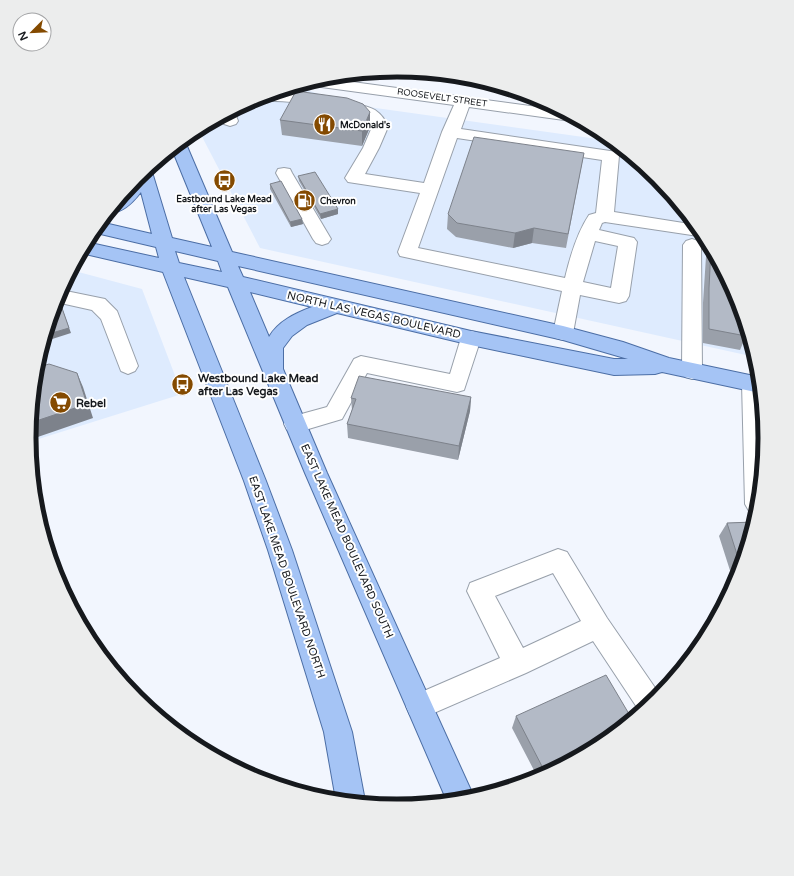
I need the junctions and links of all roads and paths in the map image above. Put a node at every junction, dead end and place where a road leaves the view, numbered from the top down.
1 (359, 79) edge
2 (331, 83) edge
3 (352, 86) junction
4 (279, 97) edge
5 (462, 101) junction
6 (557, 114) edge
7 (450, 132) junction
8 (180, 150) edge
9 (284, 173) dead end
10 (146, 179) edge
11 (429, 189) junction
12 (605, 216) junction
13 (103, 229) edge
14 (588, 234) junction
15 (697, 238) edge
16 (322, 239) dead end
17 (164, 243) junction
18 (89, 249) edge
19 (226, 257) junction
20 (171, 268) junction
21 (236, 282) junction
22 (572, 286) junction
23 (64, 297) edge
24 (336, 306) junction
25 (563, 333) junction
26 (471, 338) junction
27 (666, 365) junction
28 (128, 366) dead end
29 (273, 369) junction
30 (692, 371) junction
31 (754, 384) edge
32 (756, 404) edge
33 (295, 424) junction
34 (757, 466) edge
35 (598, 626) junction
36 (518, 664) junction
37 (646, 698) edge
38 (420, 706) junction
39 (458, 794) edge
40 (350, 796) edge

1 - 3 street
2 - 3 street, ROOSEVELT STREET
3 - 5 street, ROOSEVELT STREET
4 - 11 street
5 - 6 street, ROOSEVELT STREET
5 - 7 street
7 - 11 street
7 - 12 street
8 - 19 main road, EAST LAKE MEAD BOULEVARD SOUTH
9 - 16 street
10 - 17 main road, EAST LAKE MEAD BOULEVARD NORTH
11 - 22 street
12 - 14 street
12 - 15 street
13 - 17 main road, NORTH LAS VEGAS BOULEVARD
14 - 22 street
14 - 22 street
15 - 30 street
17 - 19 main road, NORTH LAS VEGAS BOULEVARD
17 - 20 main road, EAST LAKE MEAD BOULEVARD NORTH
18 - 20 main road, NORTH LAS VEGAS BOULEVARD
19 - 21 main road, EAST LAKE MEAD BOULEVARD SOUTH
19 - 25 main road, NORTH LAS VEGAS BOULEVARD
20 - 21 main road, NORTH LAS VEGAS BOULEVARD
20 - 40 main road, EAST LAKE MEAD BOULEVARD NORTH
21 - 24 main road, NORTH LAS VEGAS BOULEVARD
21 - 29 main road, EAST LAKE MEAD BOULEVARD SOUTH
22 - 25 street
23 - 28 street
24 - 26 main road, NORTH LAS VEGAS BOULEVARD
24 - 29 main road
25 - 27 main road, NORTH LAS VEGAS BOULEVARD
26 - 27 main road, NORTH LAS VEGAS BOULEVARD
26 - 33 street
27 - 30 main road, NORTH LAS VEGAS BOULEVARD
29 - 33 main road, EAST LAKE MEAD BOULEVARD SOUTH
30 - 31 main road, NORTH LAS VEGAS BOULEVARD
32 - 34 street
33 - 38 main road, EAST LAKE MEAD BOULEVARD SOUTH
35 - 36 street
35 - 36 street
35 - 37 street
36 - 38 street
38 - 39 main road, EAST LAKE MEAD BOULEVARD SOUTH

